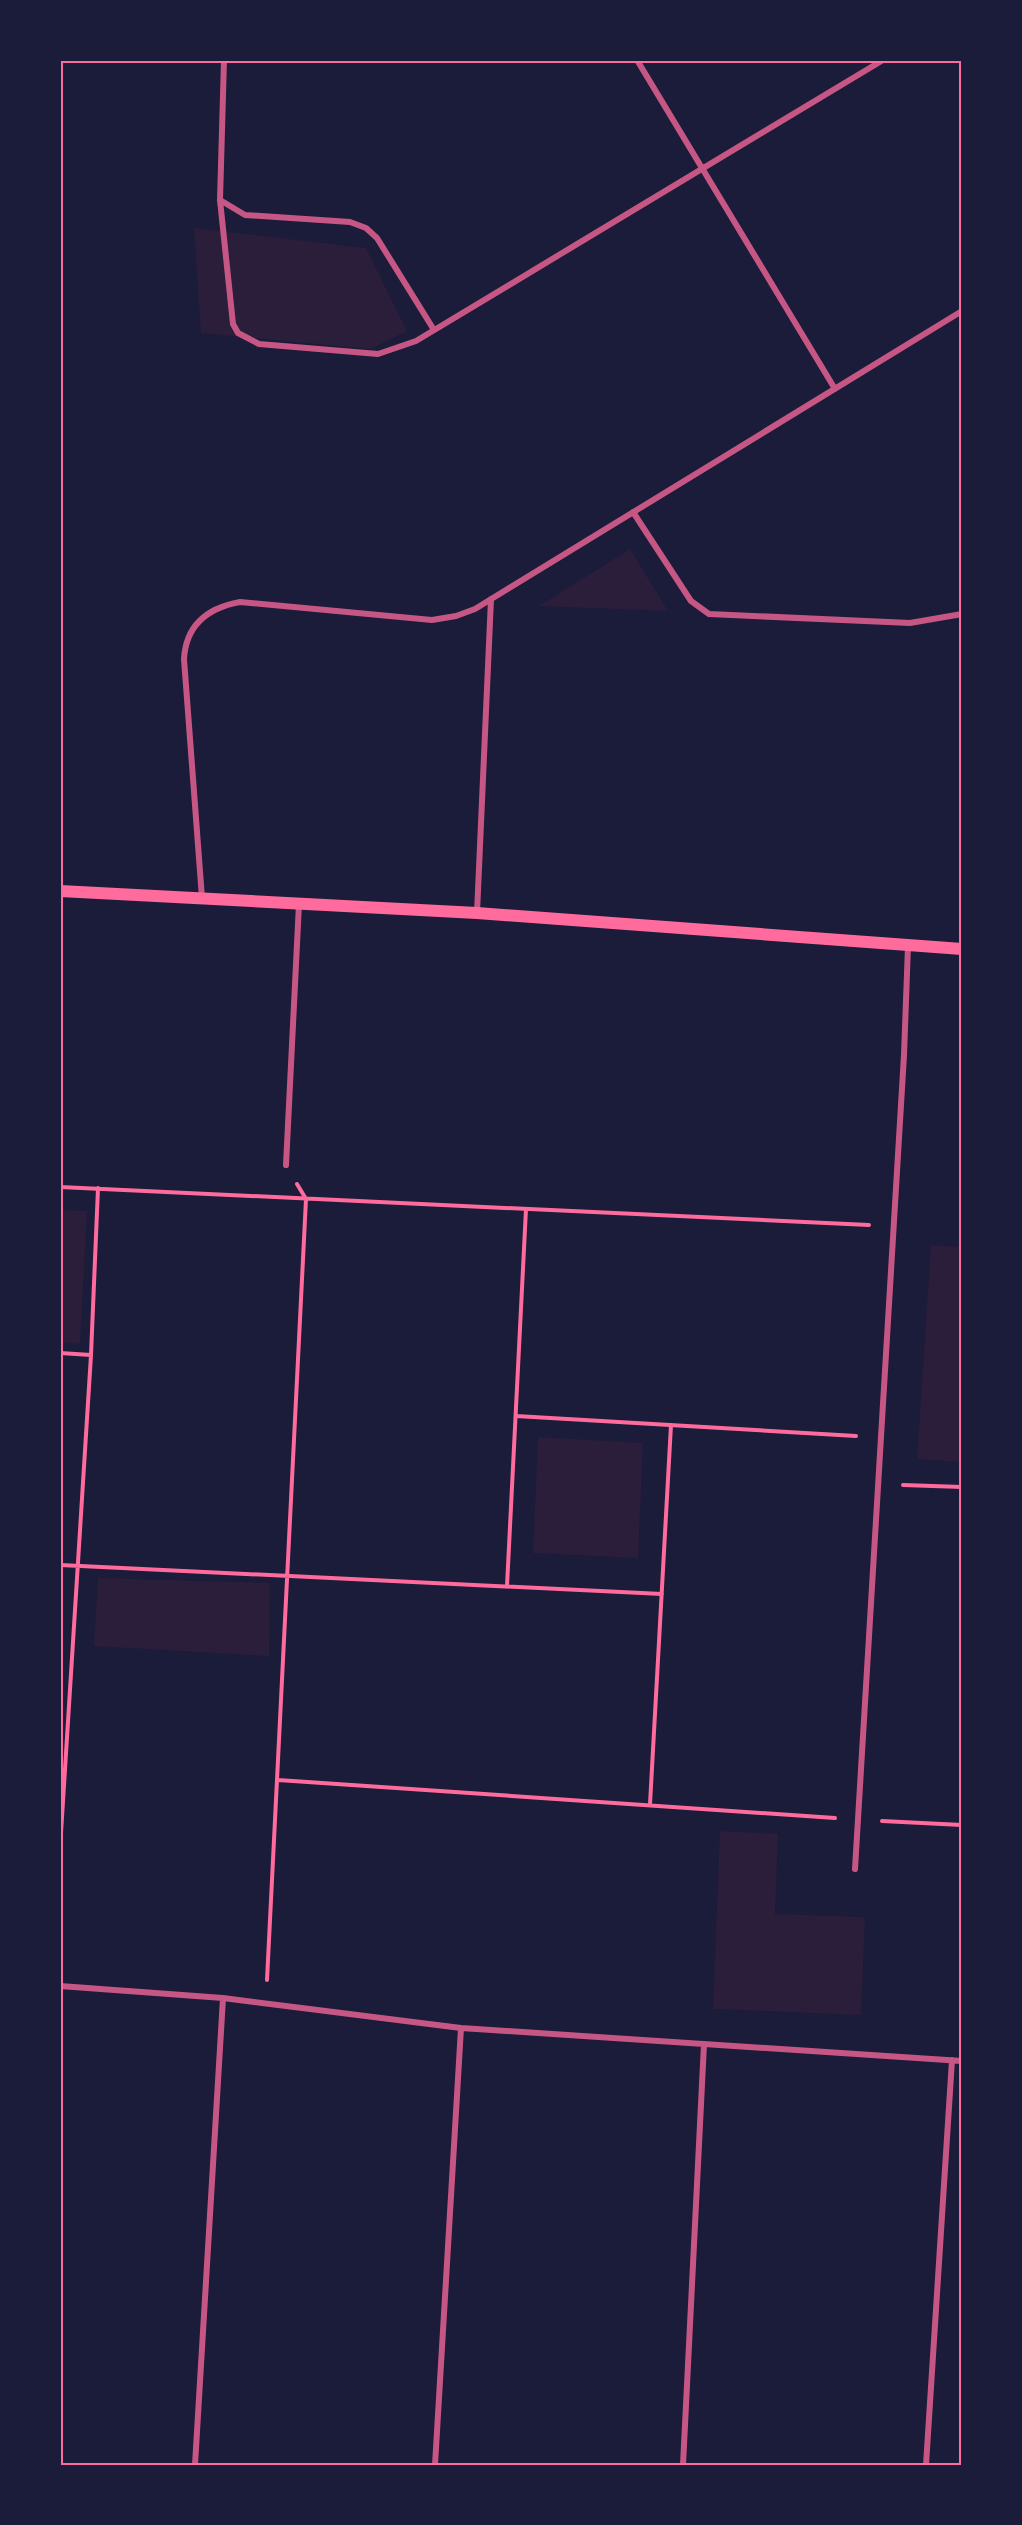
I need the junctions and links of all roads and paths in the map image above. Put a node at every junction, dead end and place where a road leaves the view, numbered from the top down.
1 (224, 60) edge
2 (637, 60) edge
3 (883, 60) edge
4 (701, 167) junction
5 (220, 200) junction
6 (962, 311) edge
7 (434, 330) junction
8 (835, 390) junction
9 (633, 512) junction
10 (491, 599) junction
11 (962, 614) edge
12 (60, 891) edge
13 (202, 898) junction
14 (300, 904) junction
15 (477, 914) junction
16 (908, 946) junction
17 (962, 949) edge
18 (286, 1165) joint
19 (60, 1187) edge
20 (98, 1188) junction
21 (306, 1199) junction
22 (526, 1209) junction
23 (894, 1226) junction
24 (60, 1353) edge
25 (91, 1355) junction
26 (516, 1416) junction
27 (671, 1425) junction
28 (881, 1438) junction
29 (879, 1484) junction
30 (962, 1487) edge
31 (60, 1565) edge
32 (76, 1566) junction
33 (288, 1576) junction
34 (507, 1586) junction
35 (662, 1594) junction
36 (279, 1780) junction
37 (650, 1804) junction
38 (858, 1819) junction
39 (962, 1825) edge
40 (60, 1849) edge
41 (855, 1869) dead end
42 (60, 1986) edge
43 (223, 1998) junction
44 (266, 2002) junction
45 (461, 2028) junction
46 (704, 2044) junction
47 (952, 2060) junction
48 (962, 2061) edge
49 (195, 2465) edge
50 (435, 2465) edge
51 (683, 2465) edge
52 (926, 2465) edge

1 - 5 street
2 - 4 street
3 - 4 street
4 - 7 street
4 - 8 street
5 - 7 street
5 - 7 street
6 - 8 street
8 - 9 street
9 - 10 street
9 - 11 street
10 - 13 street
10 - 15 street
12 - 13 main road
13 - 14 main road
14 - 15 main road
14 - 18 street
15 - 16 main road
16 - 17 main road
16 - 23 street
18 - 21 path
19 - 20 path
20 - 21 path
20 - 25 path
21 - 22 path
21 - 33 path
22 - 23 path
22 - 26 path
23 - 28 street
24 - 25 path
25 - 32 path
26 - 27 path
26 - 34 path
27 - 28 path
27 - 35 path
28 - 29 street
29 - 30 path
29 - 38 street
31 - 32 path
32 - 33 path
32 - 40 path
33 - 34 path
33 - 36 path
34 - 35 path
35 - 37 path
36 - 37 path
36 - 44 path
37 - 38 path
38 - 39 path
38 - 41 street
42 - 43 street
43 - 44 street
43 - 49 street
44 - 45 street
45 - 46 street
45 - 50 street
46 - 47 street
46 - 51 street
47 - 48 street
47 - 52 street

